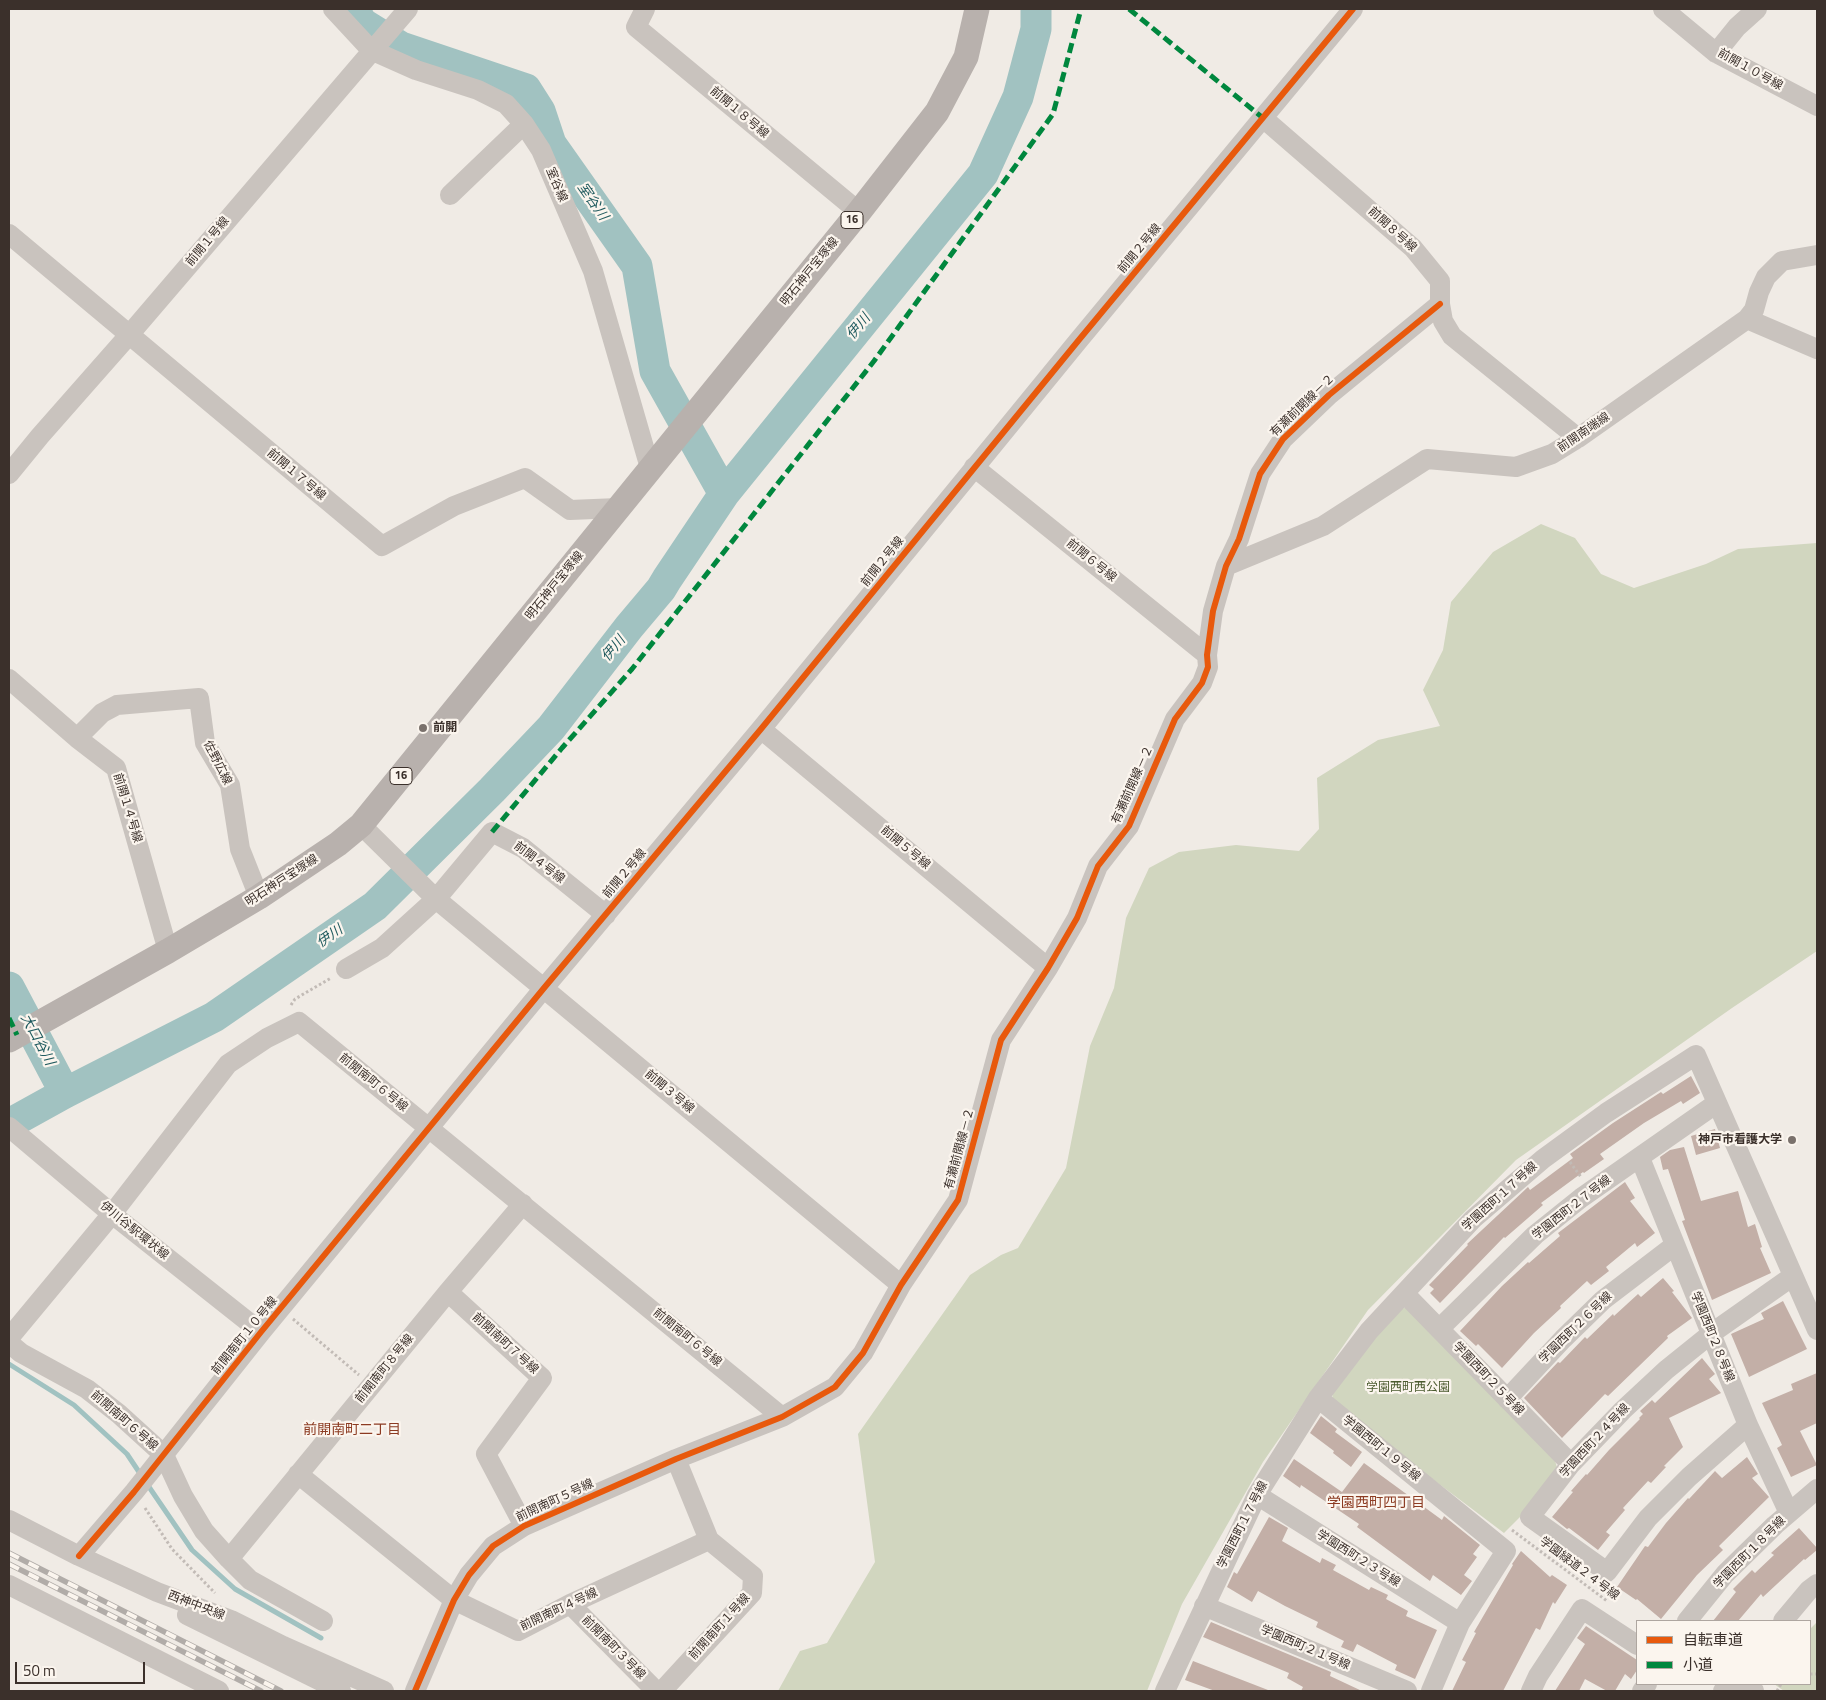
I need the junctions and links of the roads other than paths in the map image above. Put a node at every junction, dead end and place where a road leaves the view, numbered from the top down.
1 (333, 9) edge
2 (408, 9) edge
3 (645, 9) edge
4 (977, 9) edge
5 (1353, 9) edge
6 (1663, 9) edge
7 (1757, 9) edge
8 (374, 47) junction
9 (1716, 53) junction
10 (1817, 106) edge
11 (1264, 118) junction
12 (524, 124) junction
13 (450, 195) dead end
14 (858, 212) junction
15 (9, 234) edge
16 (1817, 256) edge
17 (1440, 304) junction
18 (1747, 319) junction
19 (129, 335) junction
20 (1817, 349) edge
21 (1578, 438) junction
22 (974, 467) junction
23 (650, 468) junction
24 (9, 474) edge
25 (618, 508) junction
26 (1226, 566) junction
27 (1207, 655) junction
28 (9, 679) edge
29 (761, 729) junction
30 (77, 738) junction
31 (367, 831) junction
32 (259, 897) junction
33 (436, 899) junction
34 (606, 914) junction
35 (168, 952) junction
36 (1048, 968) junction
37 (346, 969) road end
38 (544, 988) junction
39 (25, 1031) edge
40 (1717, 1102) junction
41 (9, 1127) edge
42 (429, 1129) junction
43 (1640, 1158) junction
44 (523, 1204) junction
45 (112, 1214) junction
46 (1675, 1245) junction
47 (1793, 1276) junction
48 (901, 1285) junction
49 (448, 1292) junction
50 (1405, 1294) junction
51 (1439, 1329) junction
52 (1817, 1330) edge
53 (261, 1332) junction
54 (1712, 1333) junction
55 (9, 1338) edge
56 (9, 1343) edge
57 (1318, 1398) junction
58 (1506, 1399) junction
59 (782, 1416) junction
60 (1748, 1425) junction
61 (161, 1459) junction
62 (676, 1459) junction
63 (1571, 1464) junction
64 (298, 1474) junction
65 (1817, 1489) edge
66 (1257, 1495) junction
67 (1789, 1513) junction
68 (9, 1520) edge
69 (9, 1526) edge
70 (524, 1526) junction
71 (709, 1540) junction
72 (79, 1556) junction
73 (229, 1559) junction
74 (1817, 1584) edge
75 (9, 1585) edge
76 (9, 1594) edge
77 (454, 1600) junction
78 (570, 1604) junction
79 (1204, 1606) junction
80 (1688, 1620) edge
81 (1784, 1620) edge
82 (323, 1621) dead end
83 (1460, 1623) junction
84 (1636, 1644) edge
85 (201, 1691) edge
86 (219, 1691) edge
87 (340, 1691) edge
88 (384, 1691) edge
89 (415, 1691) edge
90 (656, 1691) edge
91 (662, 1691) edge
92 (1165, 1691) edge
93 (1407, 1691) edge
94 (1431, 1691) edge
95 (1531, 1691) edge

1 - 8 street, 室谷線
2 - 8 street, 前開１号線
3 - 14 street, 前開１８号線
4 - 14 main road, 明石神戸宝塚線 / 16
5 - 11 street, 前開２号線
6 - 9 street, 前開１０号線
7 - 9 street
8 - 12 street, 室谷線
8 - 19 street, 前開１号線
9 - 10 street, 前開１０号線
11 - 17 street, 前開８号線
11 - 22 street, 前開２号線
12 - 13 street
12 - 23 street, 室谷線
14 - 23 main road, 明石神戸宝塚線 / 16
15 - 19 street, 前開１７号線
16 - 18 street, 前開南端線
17 - 21 street, 前開８号線
17 - 26 street, 有瀬前開線－２
18 - 20 street
18 - 21 street, 前開南端線
19 - 24 street, 前開１号線
19 - 25 street, 前開１７号線
21 - 26 street, 前開南端線
22 - 27 street, 前開６号線
22 - 29 street, 前開２号線
23 - 25 main road, 明石神戸宝塚線 / 16
25 - 31 main road, 明石神戸宝塚線 / 16
26 - 27 street, 有瀬前開線－２
27 - 36 street, 有瀬前開線－２
28 - 30 street, 前開１４号線
29 - 34 street, 前開２号線
29 - 36 street, 前開５号線
30 - 32 street, 佐野広線
30 - 35 street, 前開１４号線
31 - 32 main road, 明石神戸宝塚線 / 16
31 - 33 street
32 - 35 main road, 明石神戸宝塚線 / 16
33 - 34 street, 前開４号線
33 - 37 street
33 - 38 street, 前開３号線
34 - 38 street, 前開２号線
35 - 39 main road, 明石神戸宝塚線 / 16
36 - 48 street, 有瀬前開線－２
38 - 42 street, 前開２号線
38 - 48 street, 前開３号線
40 - 43 street, 学園西町２７号線
40 - 47 street, 学園西町１７号線
40 - 50 street, 学園西町１７号線
41 - 45 street, 伊川谷駅環状線
42 - 44 street, 前開南町６号線
42 - 45 street, 前開南町６号線
42 - 53 street, 前開南町１０号線
43 - 46 street, 学園西町２８号線
43 - 51 street, 学園西町２７号線
44 - 49 street, 前開南町８号線
44 - 59 street, 前開南町６号線
45 - 53 street, 伊川谷駅環状線
45 - 55 street, 前開南町６号線
46 - 54 street, 学園西町２８号線
46 - 58 street, 学園西町２６号線
47 - 52 street, 学園西町１７号線
47 - 54 street, 学園西町２４号線
48 - 59 street, 有瀬前開線－２
49 - 64 street, 前開南町８号線
49 - 70 street, 前開南町７号線
50 - 51 street, 学園西町２５号線
50 - 57 street, 学園西町１７号線
51 - 58 street, 学園西町２５号線
53 - 61 street, 前開南町１０号線
54 - 60 street, 学園西町２８号線
54 - 63 street, 学園西町２４号線
56 - 61 street, 前開南町６号線
57 - 66 street, 学園西町１７号線
57 - 83 street, 学園西町１９号線
58 - 63 street, 学園西町２５号線
59 - 62 street, 前開南町５号線
60 - 63 street, 学園西町２４号線
60 - 67 street, 学園西町２８号線
61 - 72 street, 前開南町１０号線
61 - 73 street, 前開南町６号線
62 - 70 street, 前開南町５号線
62 - 71 street, 前開南町１号線
64 - 73 street, 前開南町８号線
64 - 77 street, 前開南町４号線
65 - 67 street, 学園西町１８号線
66 - 79 street, 学園西町１７号線
66 - 83 street, 学園西町２３号線
67 - 80 street, 学園西町１８号線
68 - 72 street, 西神中央線
69 - 87 street, 西神中央線
70 - 77 street, 前開南町５号線
71 - 78 street, 前開南町４号線
71 - 91 street, 前開南町１号線
72 - 88 street, 西神中央線
73 - 82 street, 前開南町６号線
74 - 81 street
75 - 86 street
76 - 85 street
77 - 78 street, 前開南町４号線
77 - 89 street, 前開南町５号線
78 - 90 street, 前開南町３号線
79 - 92 street, 学園西町１７号線
79 - 93 street, 学園西町２１号線
83 - 94 street, 学園西町１９号線
84 - 95 street

